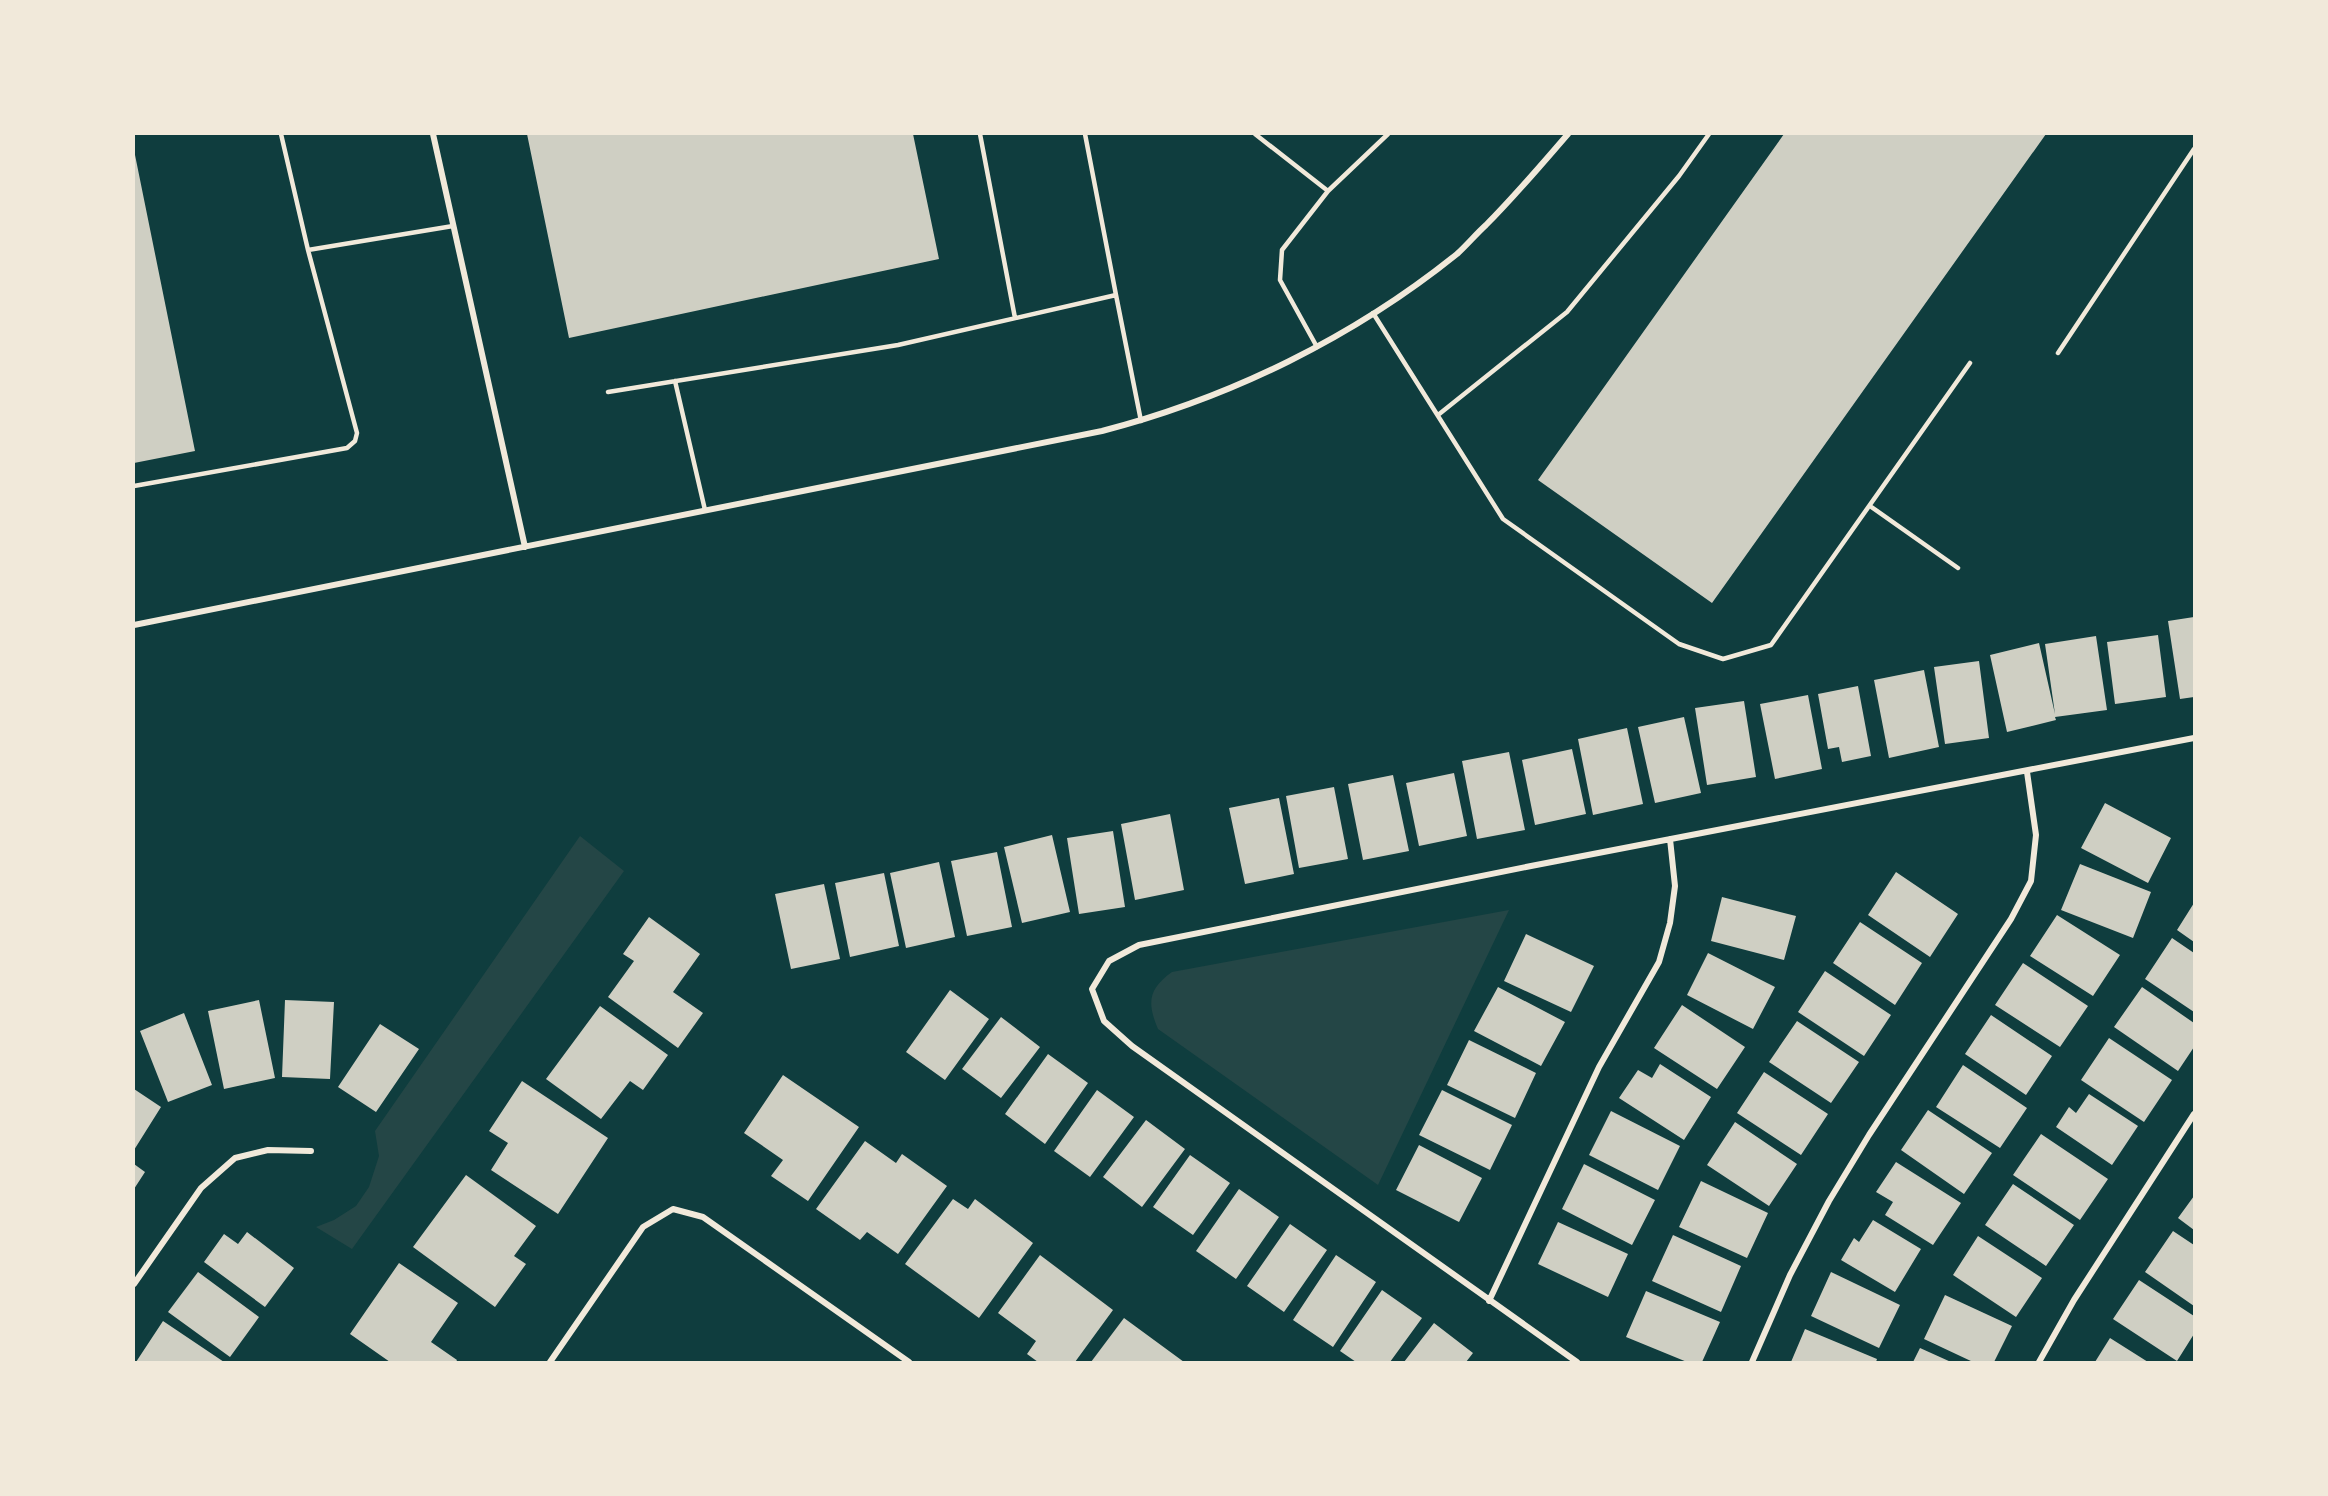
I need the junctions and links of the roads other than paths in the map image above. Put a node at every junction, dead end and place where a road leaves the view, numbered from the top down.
1 (281, 134) edge
2 (433, 134) edge
3 (980, 134) edge
4 (1085, 134) edge
5 (1255, 134) edge
6 (1388, 134) edge
7 (1568, 134) edge
8 (1709, 134) edge
9 (2194, 149) edge
10 (1328, 191) junction
11 (453, 226) junction
12 (308, 250) junction
13 (1116, 295) junction
14 (1373, 313) junction
15 (1015, 318) junction
16 (1317, 347) junction
17 (2058, 353) dead end
18 (1970, 363) dead end
19 (675, 381) junction
20 (608, 392) dead end
21 (1438, 415) junction
22 (1141, 421) junction
23 (134, 486) edge
24 (1870, 506) junction
25 (705, 510) junction
26 (525, 547) junction
27 (1958, 568) dead end
28 (134, 625) edge
29 (2194, 738) edge
30 (2027, 772) junction
31 (1670, 839) junction
32 (2194, 1114) edge
33 (311, 1151) dead end
34 (134, 1284) edge
35 (1489, 1300) junction
36 (550, 1362) edge
37 (909, 1362) edge
38 (1577, 1362) edge
39 (1752, 1362) edge
40 (2039, 1362) edge

1 - 12 lane
2 - 11 street
3 - 15 lane
4 - 13 lane
5 - 10 lane
6 - 10 lane
7 - 14 street
8 - 21 lane
9 - 17 lane
10 - 16 lane
11 - 12 lane
11 - 26 street
12 - 23 lane
13 - 15 lane
13 - 22 lane
14 - 16 street
14 - 21 lane
15 - 19 lane
16 - 22 street
18 - 24 lane
19 - 20 lane
19 - 25 lane
21 - 24 lane
22 - 25 street
24 - 27 lane
25 - 26 street
26 - 28 street
29 - 30 street
30 - 31 street
30 - 39 street
31 - 35 street
31 - 35 street
32 - 40 street
33 - 34 street
35 - 38 street
36 - 37 street

